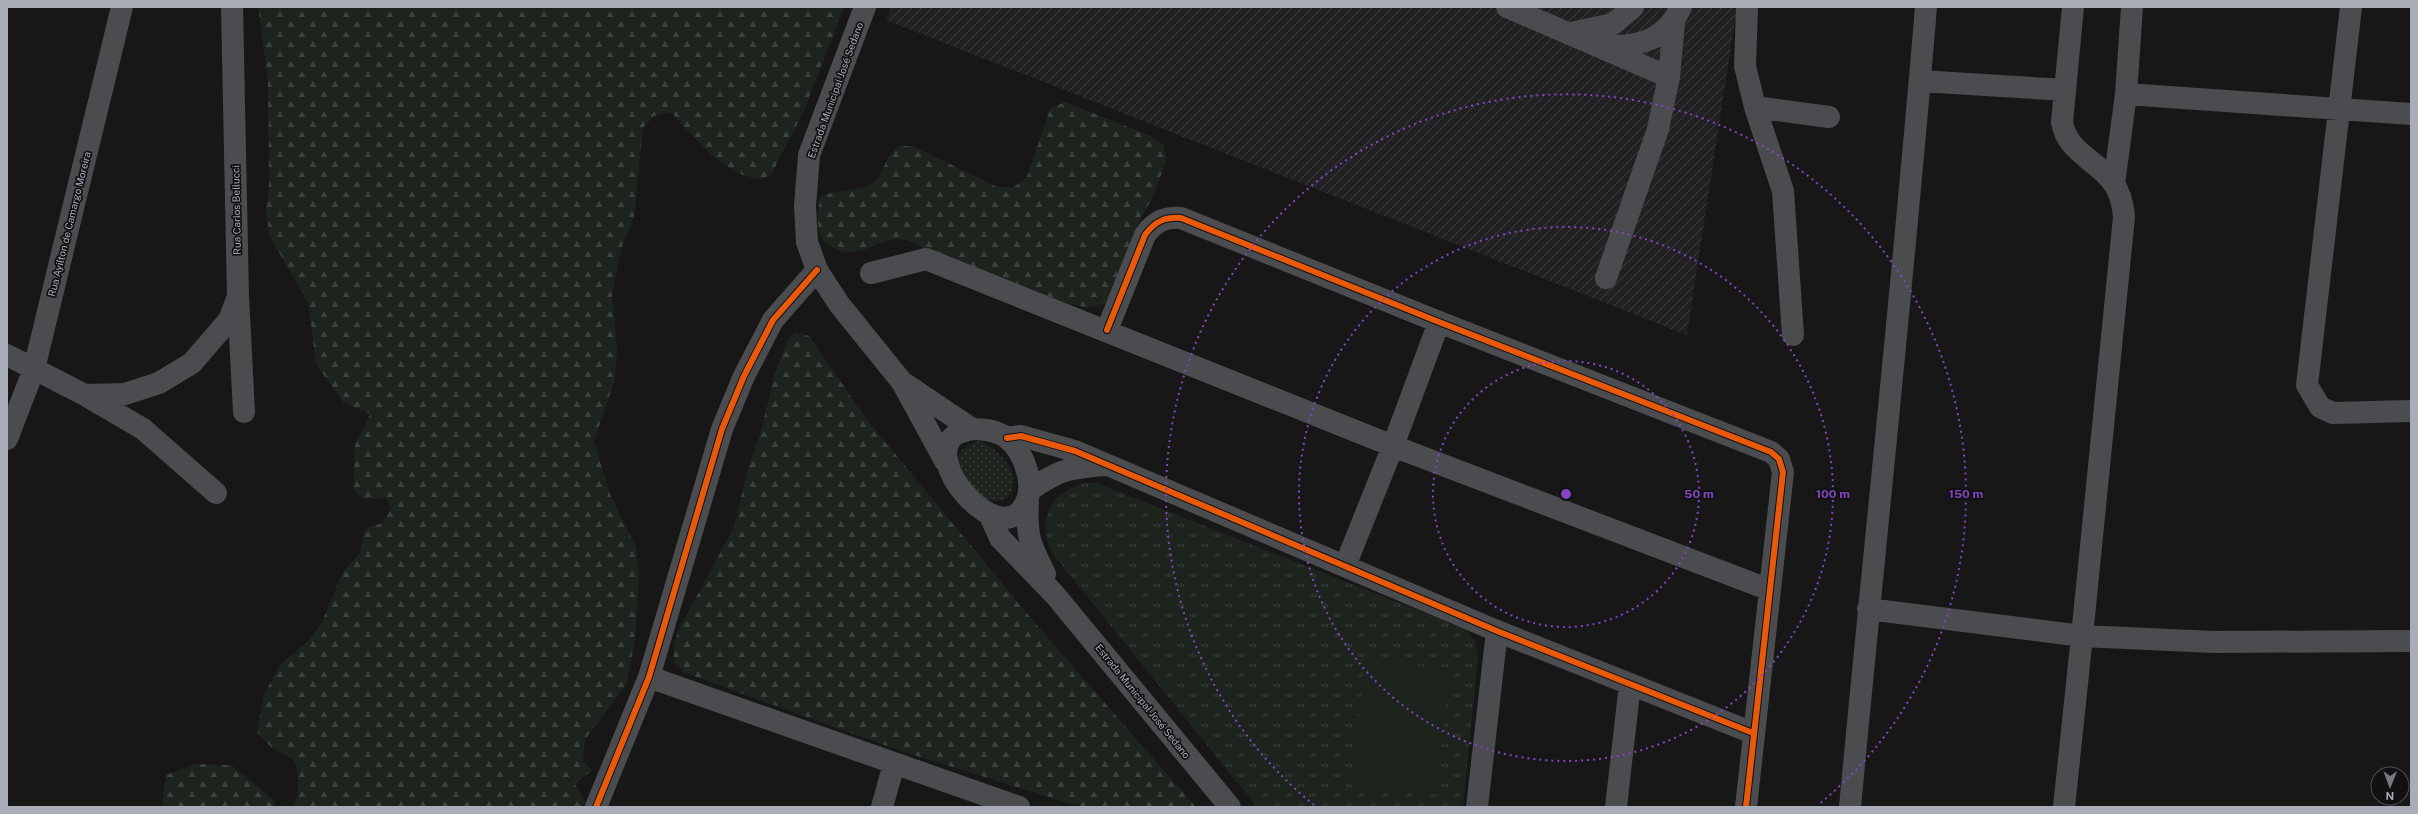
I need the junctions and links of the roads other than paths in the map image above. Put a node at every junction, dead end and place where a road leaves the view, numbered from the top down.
1 (122, 7) edge
2 (232, 7) edge
3 (865, 7) edge
4 (1507, 7) edge
5 (1633, 7) edge
6 (1748, 7) edge
7 (1926, 7) edge
8 (2073, 7) edge
9 (2132, 7) edge
10 (2352, 7) edge
11 (1678, 14) edge
12 (1570, 33) junction
13 (1600, 46) junction
14 (1669, 77) junction
15 (1920, 81) junction
16 (2065, 90) junction
17 (2126, 94) junction
18 (1755, 107) junction
19 (2339, 107) junction
20 (2411, 114) edge
21 (1829, 118) dead end
22 (2114, 184) junction
23 (817, 270) junction
24 (871, 273) dead end
25 (1606, 278) dead end
26 (238, 296) junction
27 (1438, 322) junction
28 (1107, 330) junction
29 (1793, 335) dead end
30 (7, 355) edge
31 (34, 369) junction
32 (902, 382) junction
33 (85, 395) junction
34 (2411, 411) edge
35 (244, 412) dead end
36 (972, 429) junction
37 (1007, 438) junction
38 (7, 439) edge
39 (1393, 446) junction
40 (945, 461) junction
41 (1106, 465) junction
42 (216, 493) dead end
43 (1029, 496) junction
44 (990, 516) junction
45 (1345, 566) junction
46 (1770, 590) junction
47 (1055, 595) junction
48 (1868, 609) junction
49 (1497, 631) junction
50 (2082, 636) junction
51 (2411, 641) edge
52 (649, 677) junction
53 (1630, 684) junction
54 (1753, 733) junction
55 (894, 764) junction
56 (596, 807) edge
57 (882, 807) edge
58 (1019, 807) edge
59 (1230, 807) edge
60 (1477, 807) edge
61 (1616, 807) edge
62 (1746, 807) edge
63 (1850, 807) edge
64 (2064, 807) edge

1 - 31 street, Rua Ayilton de Camargo Moreira
2 - 26 street, Rua Carlos Bellucci
3 - 23 street, Estrada Municipal José Sedano
4 - 12 street
5 - 12 street
6 - 18 street
7 - 15 street
8 - 16 street
9 - 17 street
10 - 19 street
11 - 13 street
11 - 14 street
12 - 13 street
13 - 14 street
14 - 25 street
15 - 16 street
15 - 48 street
16 - 22 street
17 - 19 street
17 - 22 street
18 - 21 street
18 - 29 street
19 - 20 street
19 - 34 street
22 - 50 street
23 - 32 street, Estrada Municipal José Sedano
23 - 52 street
24 - 28 street
26 - 33 street
26 - 35 street, Rua Carlos Bellucci
27 - 28 street
27 - 39 street
27 - 46 street
28 - 39 street
30 - 31 street
31 - 33 street
31 - 38 street, Rua Ayilton de Camargo Moreira
32 - 36 street, Estrada Municipal José Sedano
32 - 40 street, Estrada Municipal José Sedano
33 - 42 street
36 - 37 street
36 - 40 street
37 - 41 street
37 - 43 street
39 - 45 street
39 - 46 street
40 - 44 street
41 - 43 street
41 - 45 street
43 - 44 street
43 - 47 street, Estrada Municipal José Sedano
44 - 47 street, Estrada Municipal José Sedano
45 - 49 street
46 - 54 street
47 - 59 street, Estrada Municipal José Sedano
48 - 50 street
48 - 63 street
49 - 53 street
49 - 60 street
50 - 51 street
50 - 64 street
52 - 55 street
52 - 56 street
53 - 54 street
53 - 61 street
54 - 62 street
55 - 57 street
55 - 58 street

